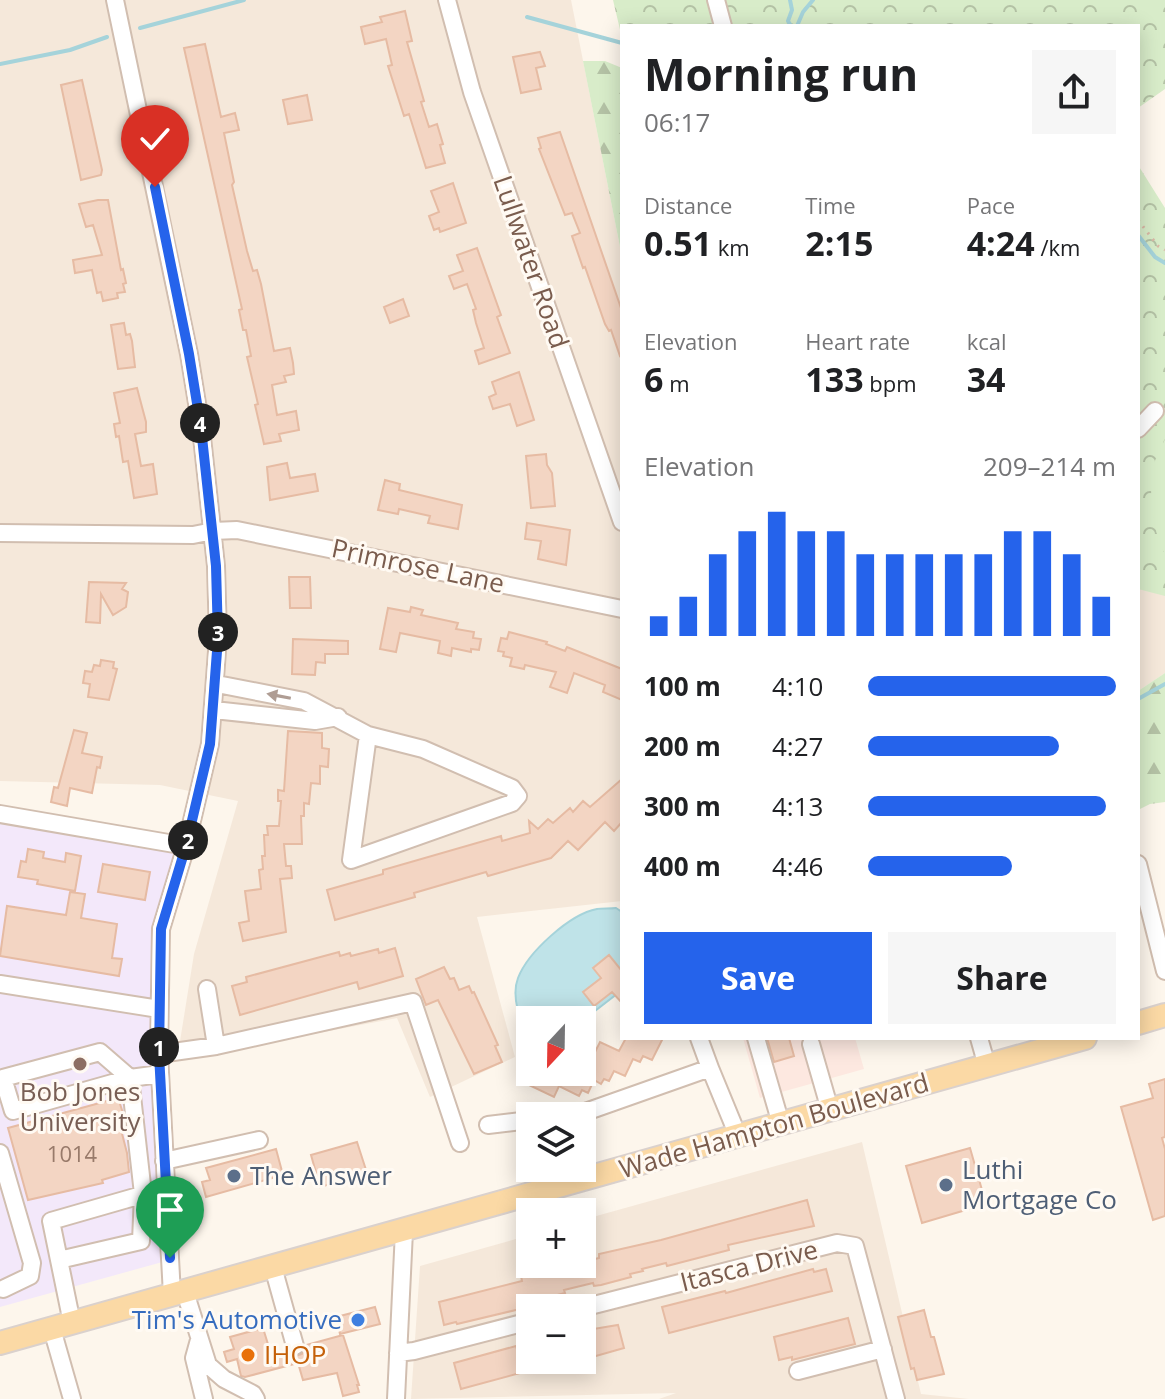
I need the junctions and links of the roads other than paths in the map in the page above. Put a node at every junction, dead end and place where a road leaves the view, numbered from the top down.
1 (115, 0) edge
2 (447, 0) edge
3 (716, 0) edge
4 (722, 24) edge
5 (1155, 411) dead end
6 (1140, 427) edge
7 (620, 516) edge
8 (213, 531) junction
9 (0, 533) edge
10 (620, 609) edge
11 (217, 684) junction
12 (214, 710) junction
13 (338, 717) junction
14 (368, 735) junction
15 (0, 814) edge
16 (186, 846) junction
17 (1140, 872) edge
18 (1165, 971) edge
19 (0, 984) edge
20 (207, 989) dead end
21 (159, 1009) junction
22 (1165, 1015) edge
23 (1140, 1022) edge
24 (700, 1040) edge
25 (757, 1040) edge
26 (980, 1040) edge
27 (1078, 1040) edge
28 (811, 1044) dead end
29 (216, 1046) junction
30 (159, 1054) junction
31 (987, 1066) junction
32 (710, 1068) junction
33 (160, 1074) junction
34 (130, 1078) junction
35 (596, 1108) edge
36 (830, 1110) junction
37 (516, 1122) edge
38 (781, 1124) junction
39 (488, 1125) dead end
40 (738, 1136) junction
41 (259, 1140) dead end
42 (460, 1143) dead end
43 (0, 1153) edge
44 (164, 1161) junction
45 (166, 1190) junction
46 (143, 1194) junction
47 (404, 1231) junction
48 (59, 1260) junction
49 (273, 1267) junction
50 (1, 1286) edge
51 (178, 1294) junction
52 (596, 1304) edge
53 (516, 1325) edge
54 (62, 1326) junction
55 (199, 1340) junction
56 (0, 1343) edge
57 (295, 1346) dead end
58 (883, 1349) junction
59 (398, 1353) junction
60 (798, 1371) dead end
61 (72, 1399) edge
62 (204, 1399) edge
63 (256, 1399) edge
64 (396, 1399) edge
65 (896, 1399) edge

1 - 8 street
2 - 7 street, Lullwater Road
3 - 4 street
5 - 6 street
8 - 9 street, Primrose Lane
8 - 10 street, Primrose Lane
8 - 11 street
11 - 12 street
13 -> 11 street
12 - 13 street
12 - 16 street
13 - 14 street
14 - 14 street
15 - 16 street
16 - 21 street
17 - 18 street
19 - 21 street
20 - 29 street
21 - 30 street
22 - 23 main road
24 - 32 street
25 - 38 street
26 - 31 street
27 - 31 main road, Wade Hampton Boulevard
28 - 36 street
29 - 30 street
29 - 42 street
30 - 33 street
31 - 36 main road, Wade Hampton Boulevard
32 - 35 street
32 - 40 street
33 - 34 street
33 - 44 street
34 - 34 street
34 - 46 street
36 - 38 main road, Wade Hampton Boulevard
37 - 39 street
38 - 40 main road, Wade Hampton Boulevard
40 - 47 main road, Wade Hampton Boulevard
41 - 44 street
43 - 50 street
44 - 45 street
45 - 46 street
45 - 51 street
46 - 48 street
46 - 48 street
47 - 49 main road, Wade Hampton Boulevard
47 - 59 street
48 - 54 street
49 - 51 main road, Wade Hampton Boulevard
49 - 57 street
51 - 54 main road, Wade Hampton Boulevard
51 - 55 street
52 - 58 street, Itasca Drive
53 - 59 street
54 - 56 main road, Wade Hampton Boulevard
54 - 61 street
55 - 62 street
55 - 63 street
58 - 60 street
58 - 65 street, Itasca Drive
59 - 64 street

